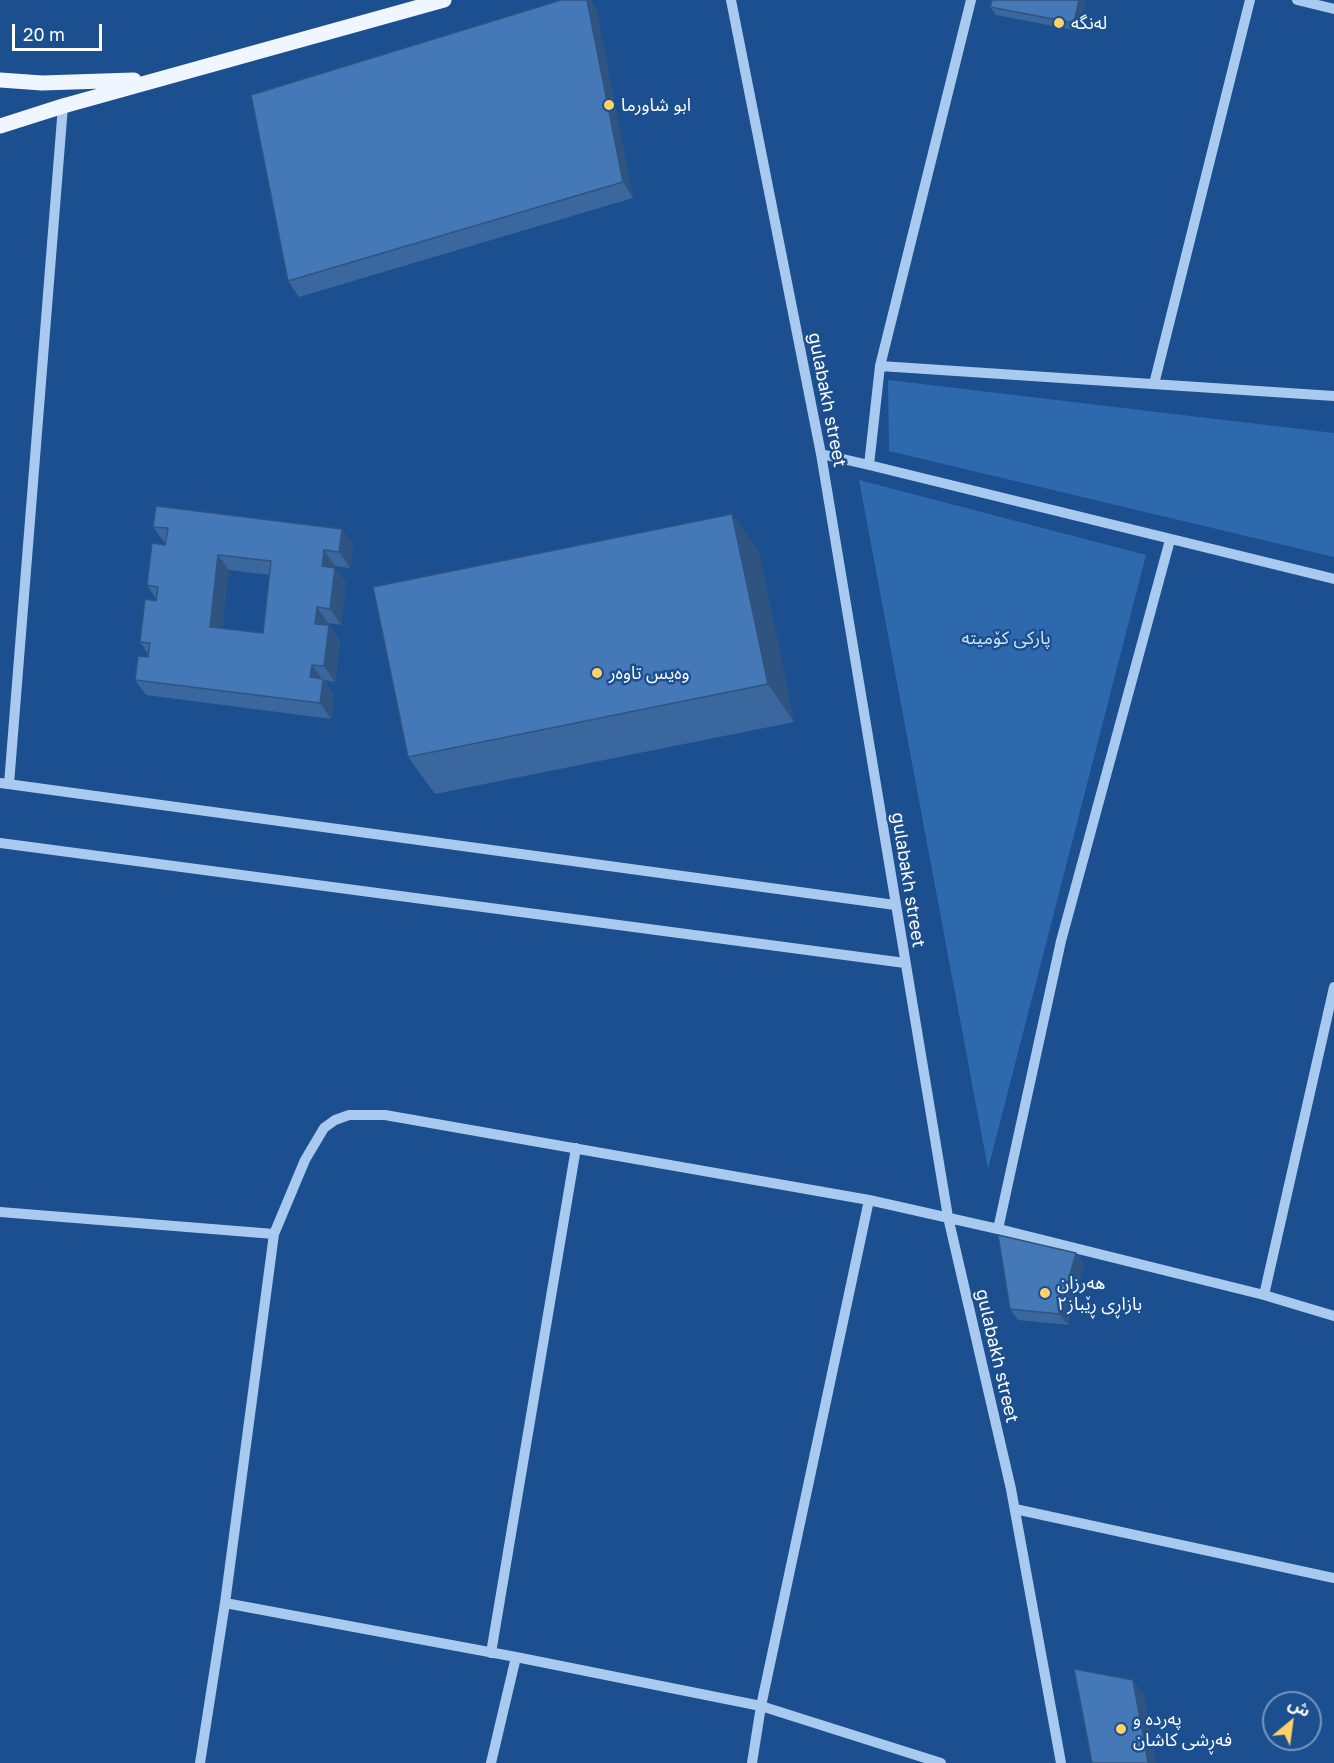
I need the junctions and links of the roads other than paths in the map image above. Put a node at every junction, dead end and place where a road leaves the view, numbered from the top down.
1 (444, 0) edge
2 (731, 0) edge
3 (971, 0) edge
4 (1250, 0) edge
5 (1297, 0) edge
6 (1334, 9) edge
7 (161, 78) junction
8 (0, 80) edge
9 (63, 106) junction
10 (0, 126) edge
11 (880, 366) junction
12 (1154, 384) junction
13 (1334, 396) edge
14 (821, 454) junction
15 (869, 465) junction
16 (1170, 540) junction
17 (1334, 579) edge
18 (4, 783) edge
19 (0, 843) edge
20 (896, 905) junction
21 (905, 963) junction
22 (1334, 987) edge
23 (1331, 1015) edge
24 (576, 1148) junction
25 (869, 1200) junction
26 (0, 1212) edge
27 (948, 1217) junction
28 (998, 1229) junction
29 (274, 1234) junction
30 (1264, 1295) junction
31 (1334, 1316) edge
32 (1015, 1509) junction
33 (1334, 1578) edge
34 (225, 1603) junction
35 (491, 1653) junction
36 (516, 1657) junction
37 (761, 1706) junction
38 (200, 1763) edge
39 (491, 1763) edge
40 (752, 1763) edge
41 (941, 1763) edge
42 (1061, 1763) edge

1 - 7 main road
2 - 14 street, gulabakh street
3 - 11 street
4 - 12 street
5 - 6 street
7 - 8 main road
7 - 9 main road
9 - 10 main road
9 - 18 street
11 - 12 street
11 - 15 street
12 - 13 street
14 - 15 street
14 - 20 street, gulabakh street
15 - 16 street
16 - 17 street
16 - 28 street
18 - 20 street
19 - 21 street
20 - 21 street, gulabakh street
21 - 27 street, gulabakh street
22 - 23 street
23 - 30 street
24 - 25 street
24 - 29 street
24 - 35 street
25 - 27 street
25 - 37 street
26 - 29 street
27 - 28 street
27 - 32 street, gulabakh street
28 - 30 street
29 - 34 street
30 - 31 street
32 - 33 street
32 - 42 street, gulabakh street
34 - 35 street
34 - 38 street
35 - 36 street
36 - 37 street
36 - 39 street
37 - 40 street
37 - 41 street

